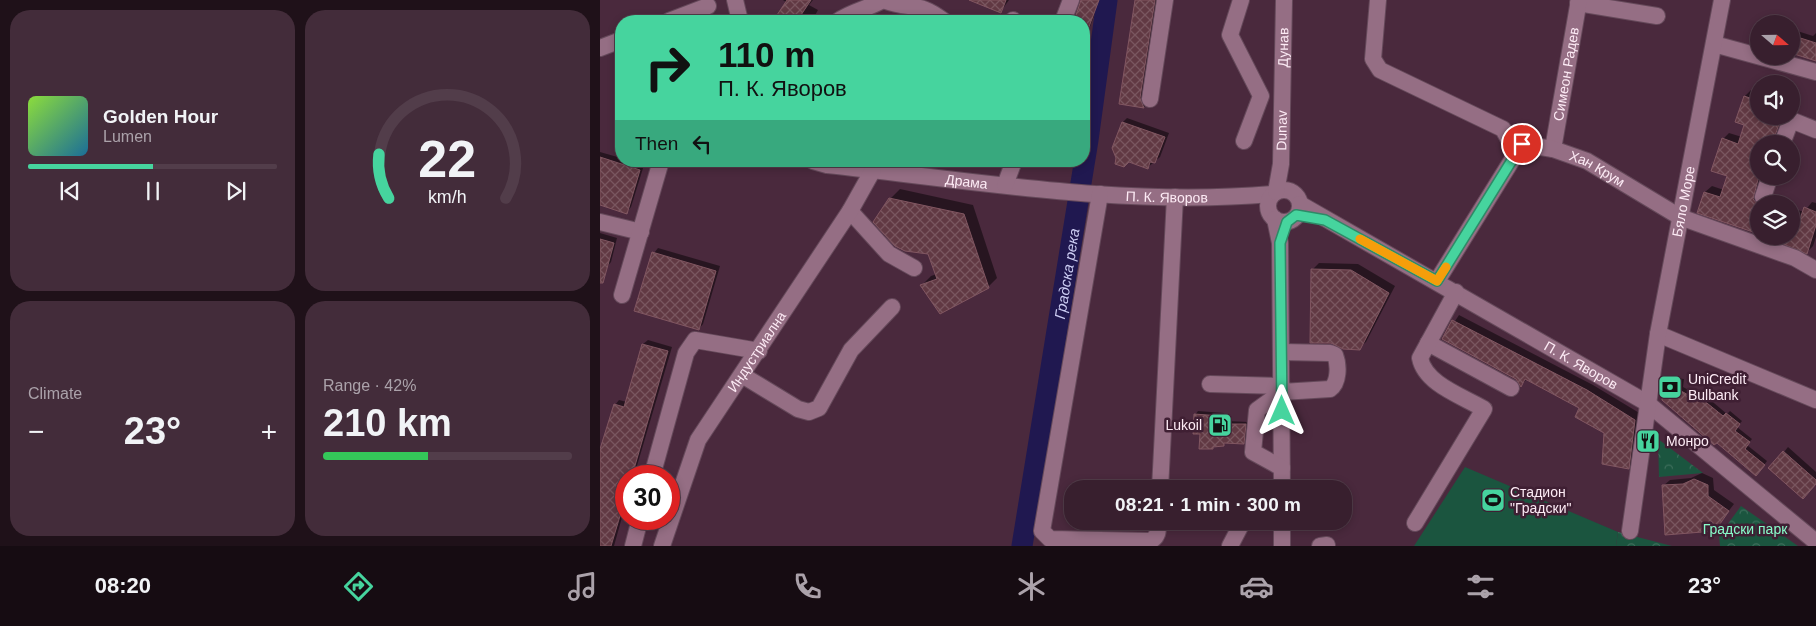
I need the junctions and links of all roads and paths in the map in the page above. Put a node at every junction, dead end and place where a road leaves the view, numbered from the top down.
1 (735, 0) edge
2 (1071, 0) edge
3 (1165, 0) edge
4 (1241, 0) edge
5 (1284, 0) edge
6 (1378, 0) edge
7 (1722, 0) edge
8 (1578, 2) edge
9 (708, 9) edge
10 (688, 15) edge
11 (739, 15) edge
12 (847, 15) edge
13 (938, 15) edge
14 (1065, 15) edge
15 (1657, 16) dead end
16 (615, 42) edge
17 (1714, 44) junction
18 (600, 48) edge
19 (1816, 72) edge
20 (1261, 96) junction
21 (1282, 96) junction
22 (1150, 99) dead end
23 (1816, 130) edge
24 (1785, 135) edge
25 (1244, 141) dead end
26 (1553, 149) junction
27 (1516, 153) junction
28 (659, 167) edge
29 (845, 167) edge
30 (904, 167) edge
31 (1012, 167) edge
32 (873, 170) junction
33 (1005, 185) junction
34 (1100, 194) junction
35 (1175, 197) junction
36 (1283, 205) junction
37 (850, 211) junction
38 (1680, 217) junction
39 (600, 222) edge
40 (641, 232) junction
41 (914, 268) dead end
42 (1816, 270) edge
43 (1437, 281) junction
44 (1456, 292) junction
45 (622, 294) dead end
46 (892, 307) dead end
47 (1658, 334) junction
48 (1428, 343) junction
49 (758, 351) junction
50 (1282, 352) junction
51 (742, 375) junction
52 (1210, 384) dead end
53 (1511, 388) dead end
54 (1282, 389) junction
55 (1816, 400) edge
56 (1647, 403) junction
57 (655, 465) edge
58 (1282, 468) junction
59 (1160, 480) edge
60 (1282, 480) edge
61 (1415, 522) dead end
62 (637, 530) edge
63 (1158, 530) edge
64 (1238, 530) edge
65 (1282, 530) edge
66 (1630, 531) dead end
67 (1816, 542) edge
68 (633, 546) edge
69 (662, 546) edge
70 (1230, 546) edge
71 (1282, 546) edge

1 - 11 street
2 - 14 street
3 - 22 street
4 - 20 street
5 - 21 street, Дунав
6 - 27 street
7 - 17 street, Бяло Море
8 - 15 street
8 - 26 street, Симеон Радев
9 - 10 street
12 - 13 street
16 - 18 street
17 - 19 street
17 - 38 street, Бяло Море
20 - 21 street
20 - 25 street
21 - 36 street, Dunav
23 - 24 street
26 - 27 street, Хан Крум
26 - 38 street, Хан Крум
27 - 43 street
28 - 40 street
29 - 32 street, Драма
30 - 32 street, Драма
30 - 33 street, Драма
31 - 33 street
32 - 37 street, Индустриална
33 - 34 street, Драма
34 - 35 street, П. К. Яворов
34 - 63 street
35 - 36 street, П. К. Яворов
35 - 59 street
36 - 43 street, П. К. Яворов
36 - 50 street, Dunav
37 - 41 street
37 - 49 street, Индустриална
38 - 42 street, Хан Крум
38 - 47 street, Бяло Море
39 - 40 street
40 - 45 street
43 - 44 street, П. К. Яворов
44 - 48 street
44 - 56 street, П. К. Яворов
46 - 51 street
47 - 55 street
47 - 56 street, Бяло Море
48 - 53 street
48 - 61 street
49 - 51 street, Индустриална
49 - 57 street
50 - 54 street, Dunav
50 - 54 street
51 - 69 street, Индустриална
52 - 54 street
54 - 58 street, Dunav
54 - 58 street
56 - 66 street, Бяло Море
56 - 67 street, П. К. Яворов
58 - 60 street, Dunav
62 - 68 street
64 - 70 street
65 - 71 street

